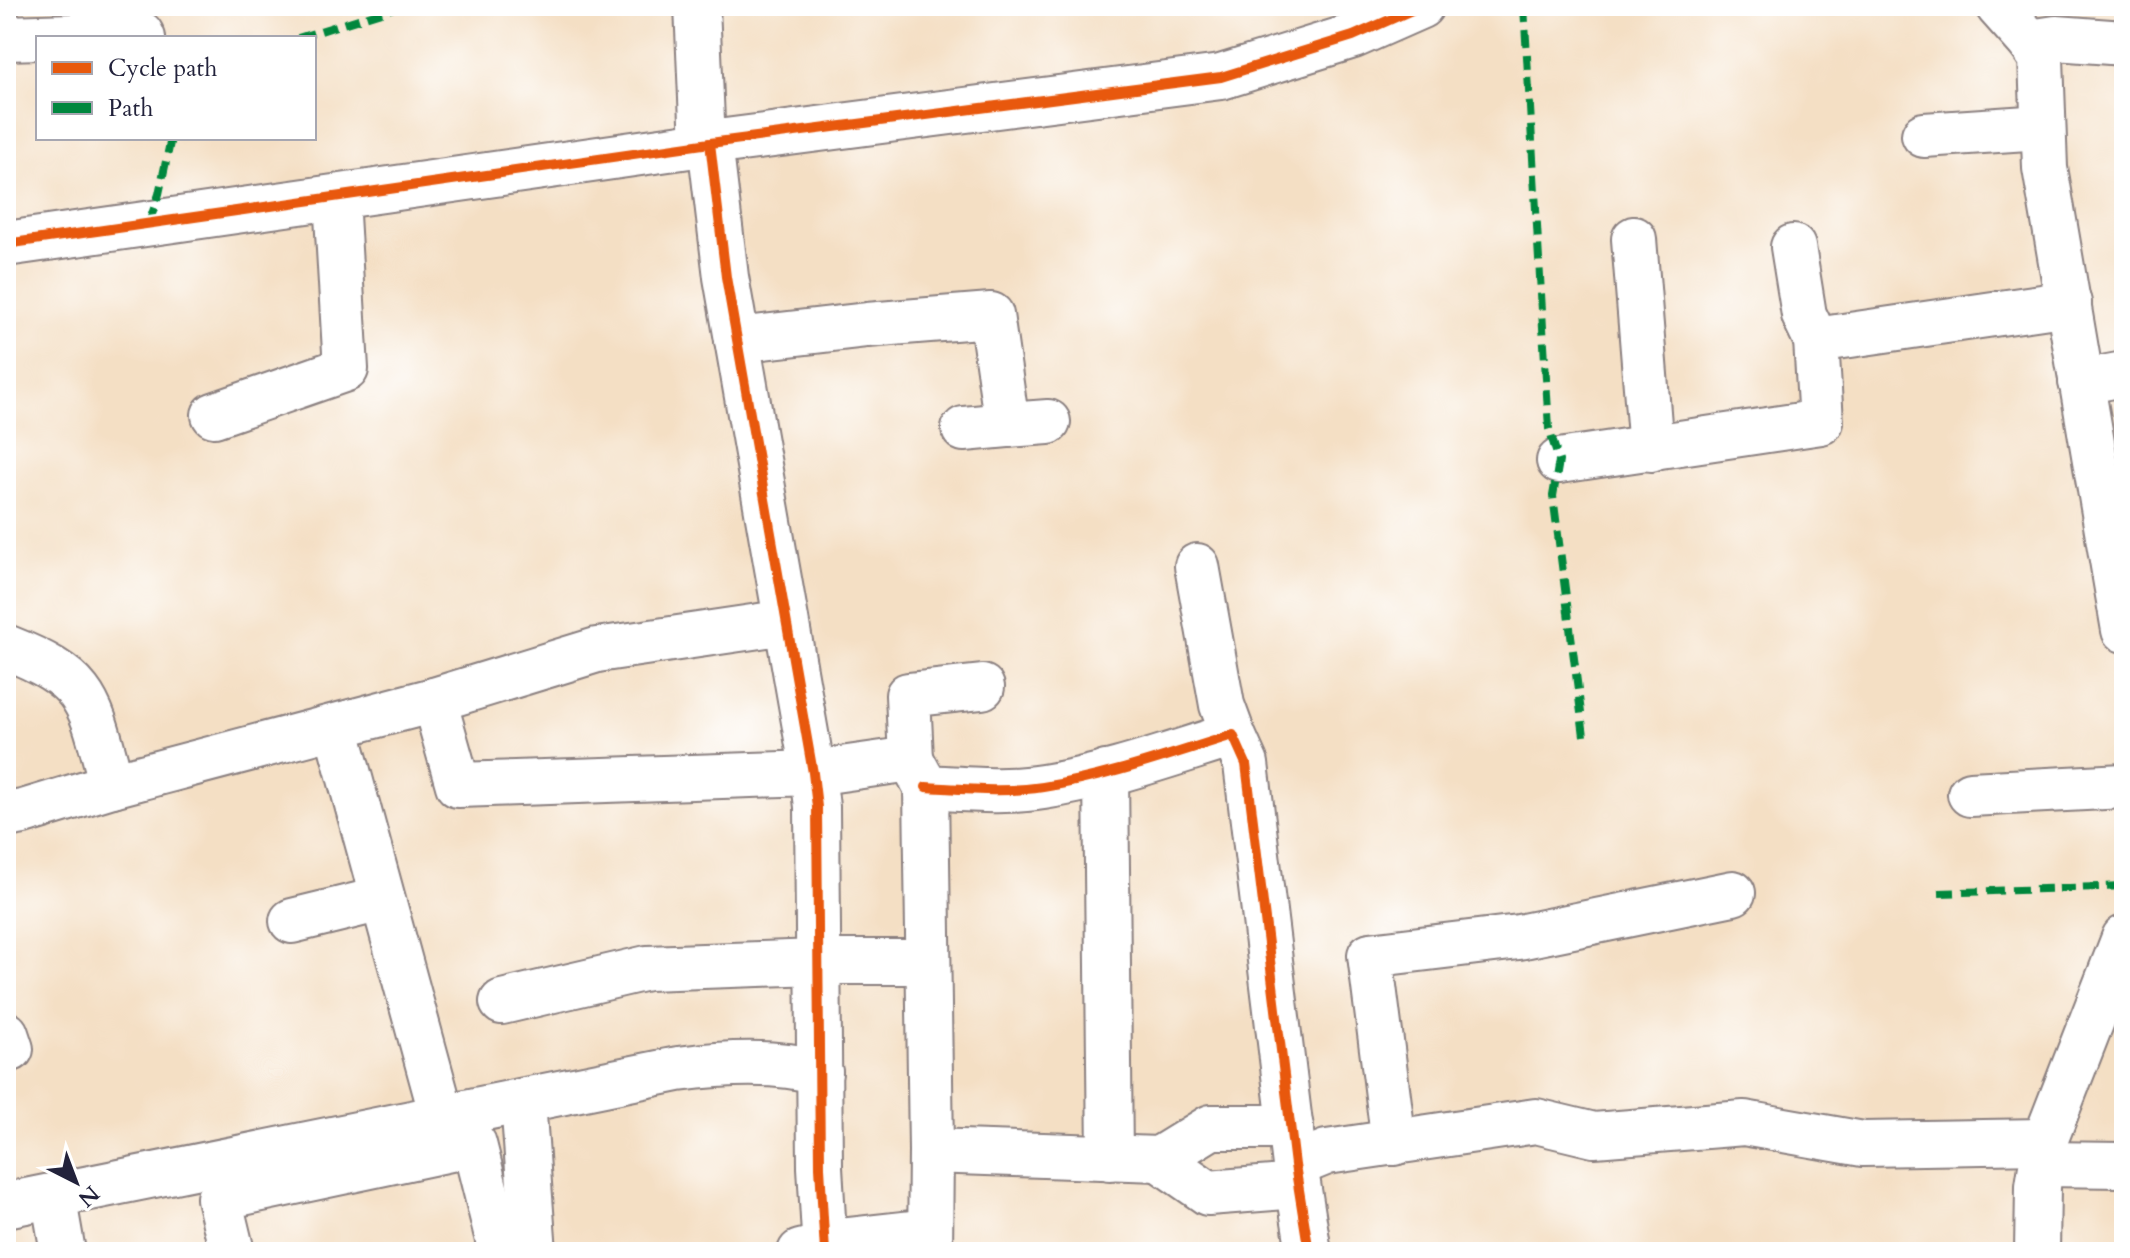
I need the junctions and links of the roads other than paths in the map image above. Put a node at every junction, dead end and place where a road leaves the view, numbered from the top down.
1 (697, 6) edge
2 (1421, 6) edge
3 (1998, 6) edge
4 (74, 36) edge
5 (142, 36) edge
6 (36, 37) edge
7 (6, 38) edge
8 (2030, 42) junction
9 (2124, 43) edge
10 (2043, 127) junction
11 (1924, 135) dead end
12 (707, 144) junction
13 (336, 198) junction
14 (1634, 239) dead end
15 (6, 244) edge
16 (1793, 247) dead end
17 (2069, 303) junction
18 (737, 340) junction
19 (1816, 340) junction
20 (2124, 374) edge
21 (2081, 382) junction
22 (214, 415) dead end
23 (964, 429) dead end
24 (1651, 449) junction
25 (1559, 461) dead end
26 (1197, 566) dead end
27 (786, 622) junction
28 (2124, 630) edge
29 (6, 647) edge
30 (982, 687) dead end
31 (434, 700) junction
32 (336, 727) junction
33 (1233, 735) junction
34 (813, 773) junction
35 (918, 773) junction
36 (1106, 773) junction
37 (112, 785) junction
38 (2124, 786) edge
39 (1970, 794) dead end
40 (6, 815) edge
41 (1733, 893) dead end
42 (382, 899) junction
43 (292, 921) dead end
44 (2124, 938) edge
45 (818, 962) junction
46 (927, 962) junction
47 (502, 1002) dead end
48 (820, 1072) junction
49 (523, 1101) junction
50 (442, 1116) junction
51 (1394, 1143) junction
52 (931, 1151) junction
53 (2043, 1152) junction
54 (1110, 1158) junction
55 (1159, 1159) junction
56 (1295, 1160) junction
57 (2124, 1165) edge
58 (6, 1205) edge
59 (930, 1242) edge
60 (816, 1250) edge
61 (232, 1252) edge
62 (501, 1252) edge
63 (534, 1252) edge
64 (1309, 1252) edge
65 (2037, 1252) edge

1 - 12 street
2 - 12 street
3 - 8 street
4 - 5 street
6 - 7 street
8 - 9 street
8 - 10 street
10 - 11 street
10 - 17 street
12 - 13 street
12 - 18 street
13 - 15 street
13 - 22 street
14 - 24 street
16 - 19 street
17 - 19 street
17 - 21 street
18 - 23 street
18 - 27 street
19 - 24 street
20 - 21 street
21 - 28 street
24 - 25 street
26 - 33 street
27 - 31 street
27 - 34 street
29 - 37 street
30 - 35 street
31 - 32 street
31 - 34 street
32 - 37 street
32 - 42 street
33 - 36 street
33 - 56 street
34 - 35 street
34 - 45 street
35 - 36 street
35 - 46 street
36 - 54 street
37 - 40 street
38 - 39 street
41 - 51 street
42 - 43 street
42 - 50 street
44 - 53 street
45 - 46 street
45 - 47 street
45 - 48 street
46 - 52 street
48 - 49 street
48 - 60 street
49 - 50 street
49 - 63 street
50 - 58 street
51 - 53 street
51 - 56 street
52 - 54 street
52 - 59 street
53 - 57 street
53 - 65 street
54 - 55 street
55 - 56 street
55 - 56 street
56 - 64 street
59 - 60 street
61 - 62 street

